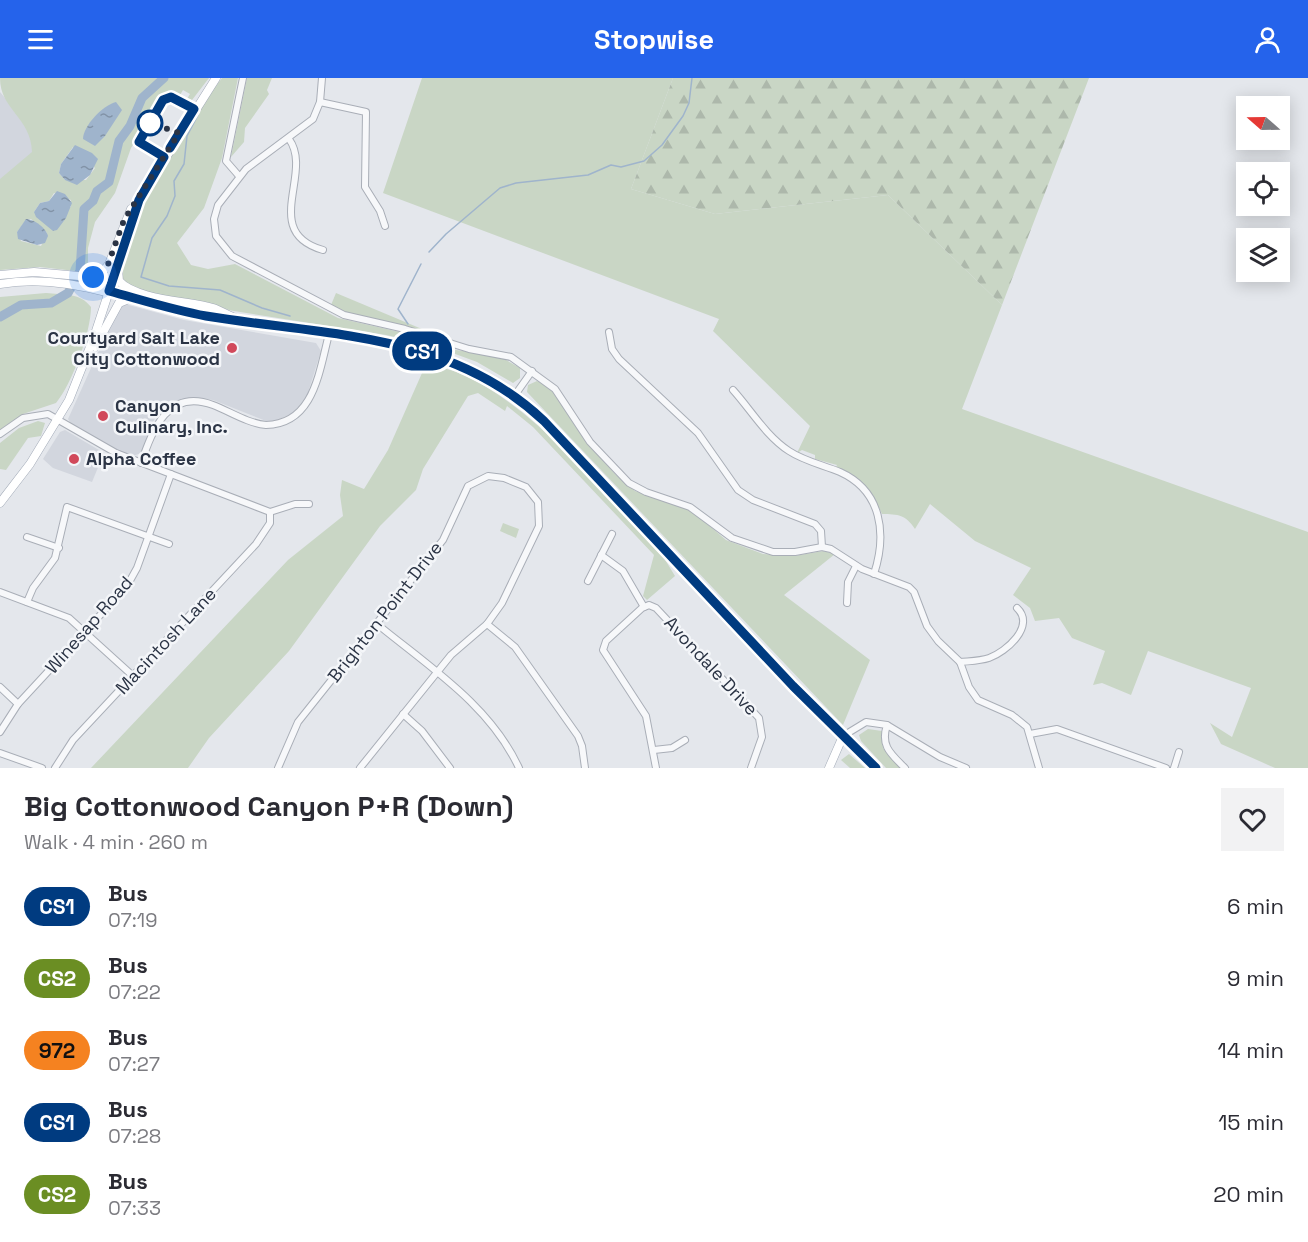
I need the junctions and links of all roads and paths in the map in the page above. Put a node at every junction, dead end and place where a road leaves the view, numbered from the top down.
1 (216, 78) edge
2 (243, 78) edge
3 (322, 78) edge
4 (320, 102) junction
5 (289, 139) junction
6 (240, 176) junction
7 (143, 190) junction
8 (385, 225) dead end
9 (323, 250) dead end
10 (118, 260) junction
11 (0, 276) edge
12 (0, 284) edge
13 (109, 291) junction
14 (131, 298) junction
15 (244, 322) junction
16 (609, 332) dead end
17 (329, 334) junction
18 (82, 369) junction
19 (532, 371) junction
20 (733, 390) dead end
21 (515, 395) junction
22 (58, 420) junction
23 (0, 434) edge
24 (141, 463) junction
25 (171, 474) junction
26 (0, 504) edge
27 (309, 504) dead end
28 (270, 512) junction
29 (612, 534) dead end
30 (149, 536) junction
31 (27, 537) dead end
32 (169, 544) dead end
33 (822, 547) junction
34 (59, 548) junction
35 (601, 555) junction
36 (856, 566) junction
37 (874, 574) junction
38 (588, 581) dead end
39 (0, 592) edge
40 (27, 602) junction
41 (847, 603) dead end
42 (647, 606) junction
43 (1017, 609) dead end
44 (377, 624) junction
45 (487, 624) junction
46 (85, 632) junction
47 (960, 662) junction
48 (437, 672) junction
49 (133, 676) junction
50 (0, 687) edge
51 (18, 704) junction
52 (403, 714) junction
53 (887, 725) junction
54 (0, 732) edge
55 (1030, 734) junction
56 (843, 736) junction
57 (684, 740) dead end
58 (654, 750) junction
59 (1179, 752) dead end
60 (0, 753) edge
61 (42, 768) edge
62 (55, 768) edge
63 (278, 768) edge
64 (360, 768) edge
65 (450, 768) edge
66 (519, 768) edge
67 (585, 768) edge
68 (656, 768) edge
69 (751, 768) edge
70 (829, 768) edge
71 (876, 768) edge
72 (905, 768) edge
73 (966, 768) edge
74 (1038, 768) edge
75 (1166, 768) edge
76 (1174, 768) edge

1 - 7 main road
2 - 6 street
3 - 4 street
4 - 5 street
4 - 8 street
5 - 6 street
5 - 9 street
6 - 19 street
7 - 10 main road
7 - 11 main road
10 - 13 main road
10 - 15 main road
12 - 13 main road
13 - 14 main road
13 - 18 main road
14 - 15 main road
14 - 18 main road
15 - 17 main road
16 - 33 street
17 - 21 main road
17 - 24 street
18 - 22 main road
19 - 21 street
19 - 33 street
20 - 37 street
21 - 56 main road
22 - 23 street
22 - 24 street
22 - 26 main road
24 - 25 street
25 - 28 street
25 - 30 street, Winesap Road
27 - 28 street
28 - 49 street, Macintosh Lane
29 - 35 street
30 - 32 street
30 - 34 street
30 - 46 street, Winesap Road
31 - 34 street
33 - 36 street
34 - 40 street
35 - 38 street
35 - 42 street, Avondale Drive
36 - 37 street
36 - 41 street
37 - 47 street
39 - 40 street
40 - 46 street
42 - 58 street
42 - 69 street, Avondale Drive
43 - 47 street
44 - 45 street, Brighton Point Drive
44 - 48 street
44 - 63 street, Brighton Point Drive
45 - 48 street
45 - 67 street
46 - 49 street
46 - 51 street, Winesap Road
47 - 55 street
48 - 52 street
48 - 66 street
49 - 62 street, Macintosh Lane
50 - 51 street
51 - 54 street, Winesap Road
52 - 64 street
52 - 65 street
53 - 56 street
53 - 72 street
53 - 73 street
55 - 74 street
55 - 75 street
56 - 70 main road
56 - 71 main road
57 - 58 street
58 - 68 street
59 - 76 street
60 - 61 street

